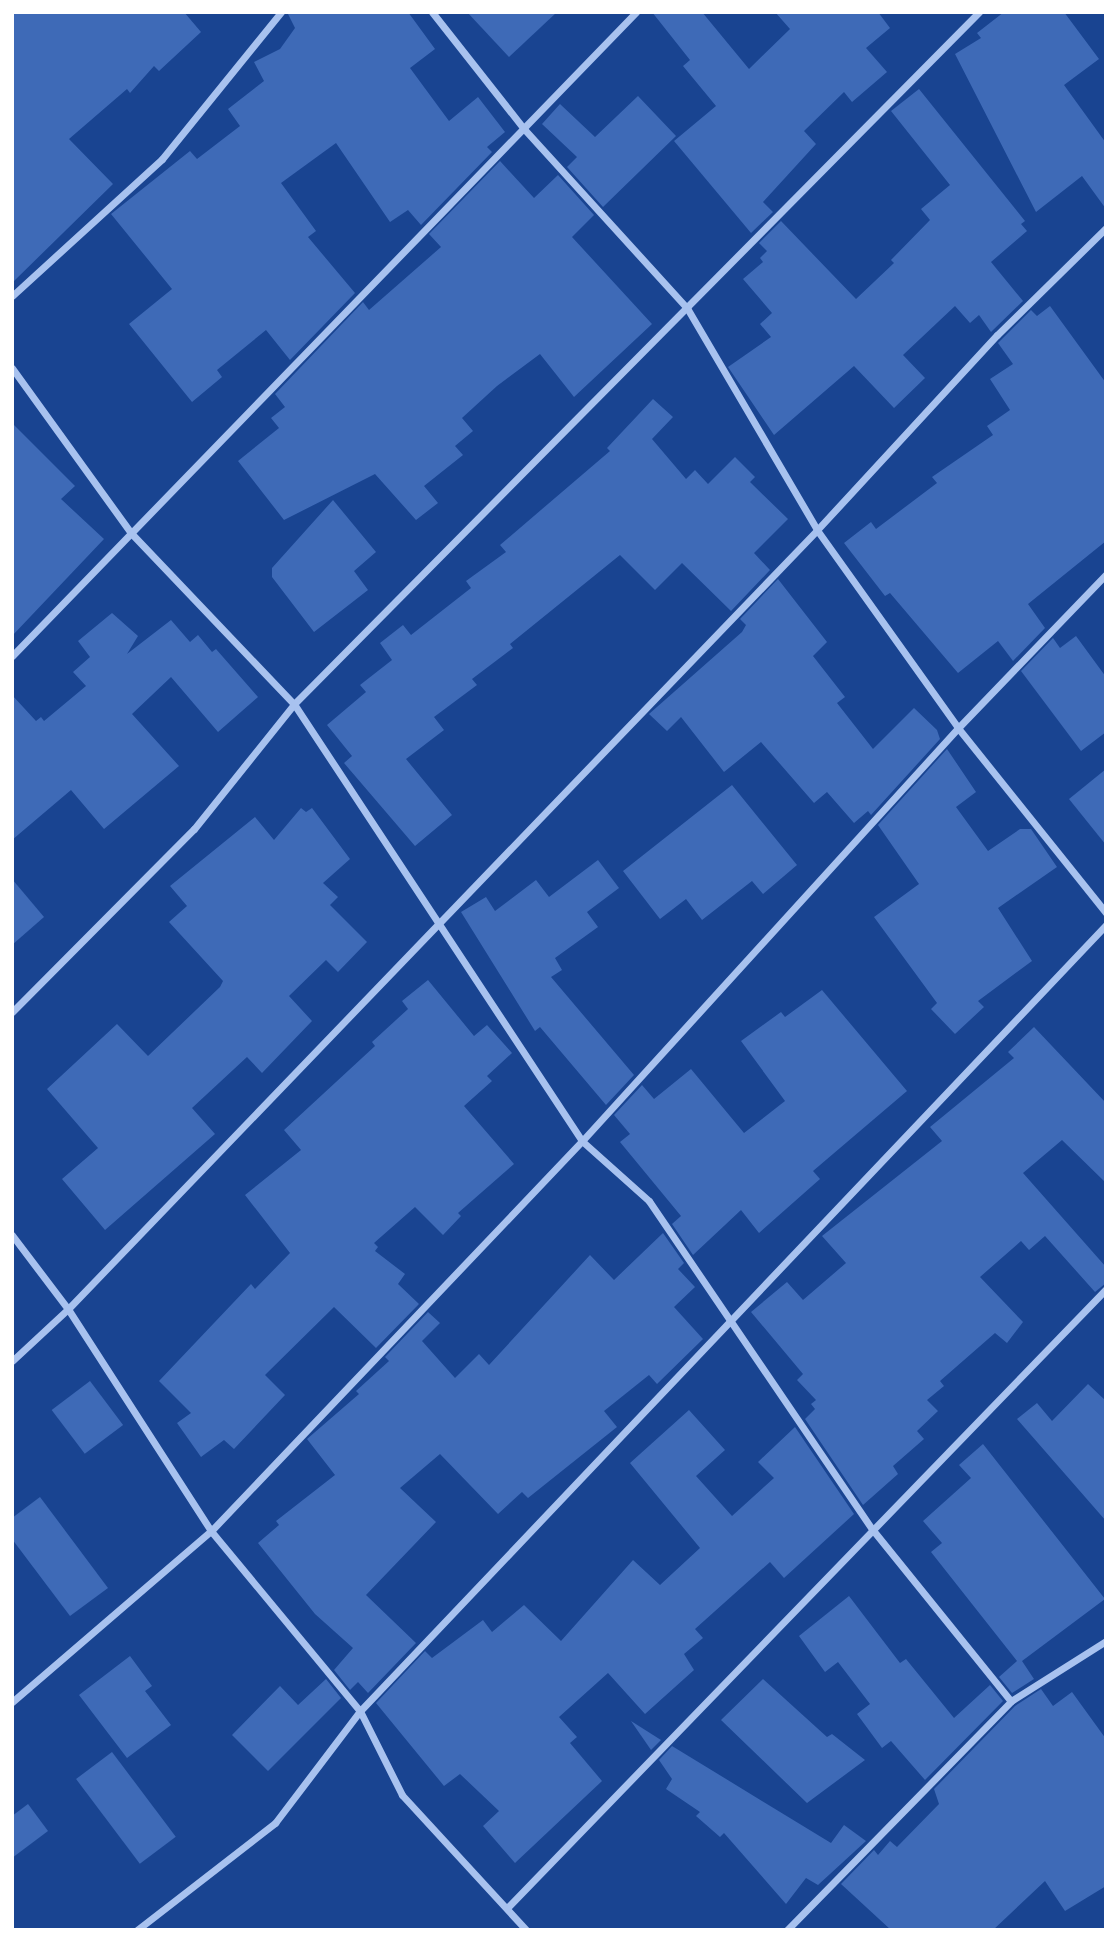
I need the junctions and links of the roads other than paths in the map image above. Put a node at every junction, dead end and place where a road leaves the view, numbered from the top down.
1 (281, 12) edge
2 (432, 12) edge
3 (636, 12) edge
4 (979, 12) edge
5 (525, 130) junction
6 (1106, 228) edge
7 (12, 296) edge
8 (687, 308) junction
9 (12, 368) edge
10 (817, 530) junction
11 (131, 533) junction
12 (1106, 574) edge
13 (12, 656) edge
14 (294, 705) junction
15 (958, 728) junction
16 (1106, 913) edge
17 (438, 923) junction
18 (1106, 925) edge
19 (12, 1012) edge
20 (582, 1141) junction
21 (12, 1235) edge
22 (1106, 1289) edge
23 (68, 1309) junction
24 (732, 1320) junction
25 (12, 1361) edge
26 (872, 1529) junction
27 (211, 1531) junction
28 (1106, 1641) edge
29 (1011, 1701) junction
30 (12, 1702) edge
31 (360, 1711) junction
32 (508, 1906) junction
33 (137, 1930) edge
34 (526, 1930) edge
35 (787, 1930) edge

1 - 7 street
2 - 5 street
3 - 5 street
4 - 8 street
5 - 8 street
5 - 11 street
6 - 10 street
8 - 10 street
8 - 14 street
9 - 11 street
10 - 15 street
10 - 17 street
11 - 13 street
11 - 14 street
12 - 15 street
14 - 17 street
14 - 19 street
15 - 16 street
15 - 20 street
17 - 20 street
17 - 23 street
18 - 24 street
20 - 24 street
20 - 27 street
21 - 23 street
22 - 26 street
23 - 25 street
23 - 27 street
24 - 26 street
24 - 31 street
26 - 29 street
26 - 32 street
27 - 30 street
27 - 31 street
28 - 29 street
29 - 35 street
31 - 32 street
31 - 33 street
32 - 34 street

